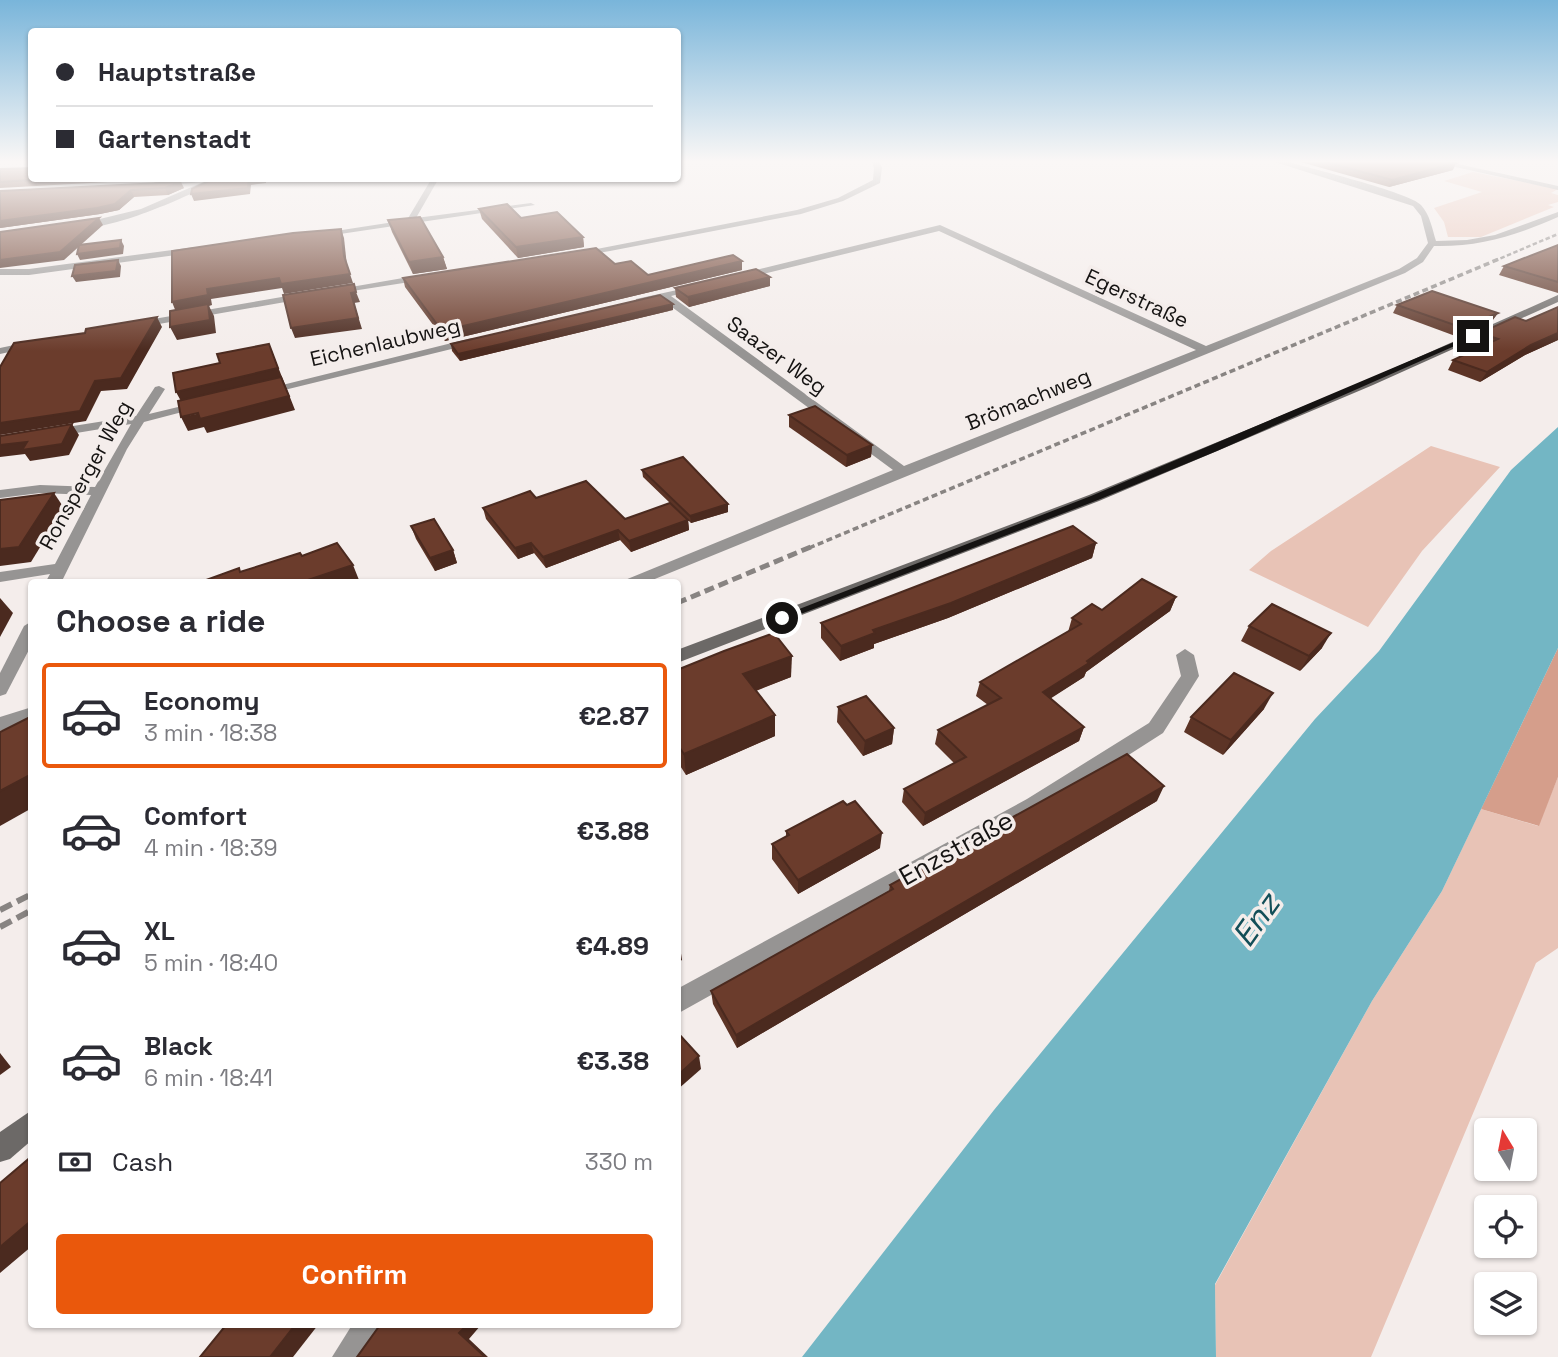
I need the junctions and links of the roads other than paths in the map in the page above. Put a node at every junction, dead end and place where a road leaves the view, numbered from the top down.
1 (78, 224) edge
2 (398, 224) edge
3 (732, 224) edge
4 (1427, 224) edge
5 (1533, 224) edge
6 (74, 225) edge
7 (313, 235) edge
8 (1432, 243) junction
9 (202, 249) edge
10 (569, 255) edge
11 (0, 272) edge
12 (432, 276) edge
13 (731, 279) edge
14 (704, 285) edge
15 (663, 295) junction
16 (1558, 298) edge
17 (623, 305) edge
18 (129, 327) edge
19 (488, 337) edge
20 (38, 343) edge
21 (1204, 349) junction
22 (0, 351) edge
23 (159, 389) dead end
24 (259, 392) edge
25 (218, 402) edge
26 (141, 419) junction
27 (38, 435) edge
28 (903, 471) junction
29 (99, 491) junction
30 (0, 494) edge
31 (60, 568) junction
32 (0, 577) edge
33 (55, 579) edge
34 (641, 579) edge
35 (28, 634) edge
36 (681, 655) edge
37 (1185, 655) dead end
38 (0, 690) edge
39 (28, 715) edge
40 (0, 724) edge
41 (681, 1000) edge
42 (28, 1126) edge
43 (0, 1149) edge
44 (368, 1328) edge
45 (348, 1357) edge

1 - 6 street
2 - 7 street
3 - 10 street
4 - 8 street
5 - 8 street
8 - 21 street, Brömachweg
9 - 11 street
12 - 18 street
13 - 21 street, Egerstraße
14 - 15 street
15 - 17 street
15 - 28 street, Saazer Weg
16 - 36 street
19 - 24 street, Eichenlaubweg
20 - 22 street
21 - 28 street, Brömachweg
23 - 26 street, Ronsperger Weg
25 - 26 street
26 - 27 street
26 - 29 street, Ronsperger Weg
28 - 34 street, Brömachweg
29 - 30 street
29 - 31 street, Ronsperger Weg
31 - 32 street
31 - 33 street, Ronsperger Weg
35 - 38 street
37 - 41 street, Enzstraße
39 - 40 street
42 - 43 street
44 - 45 street

